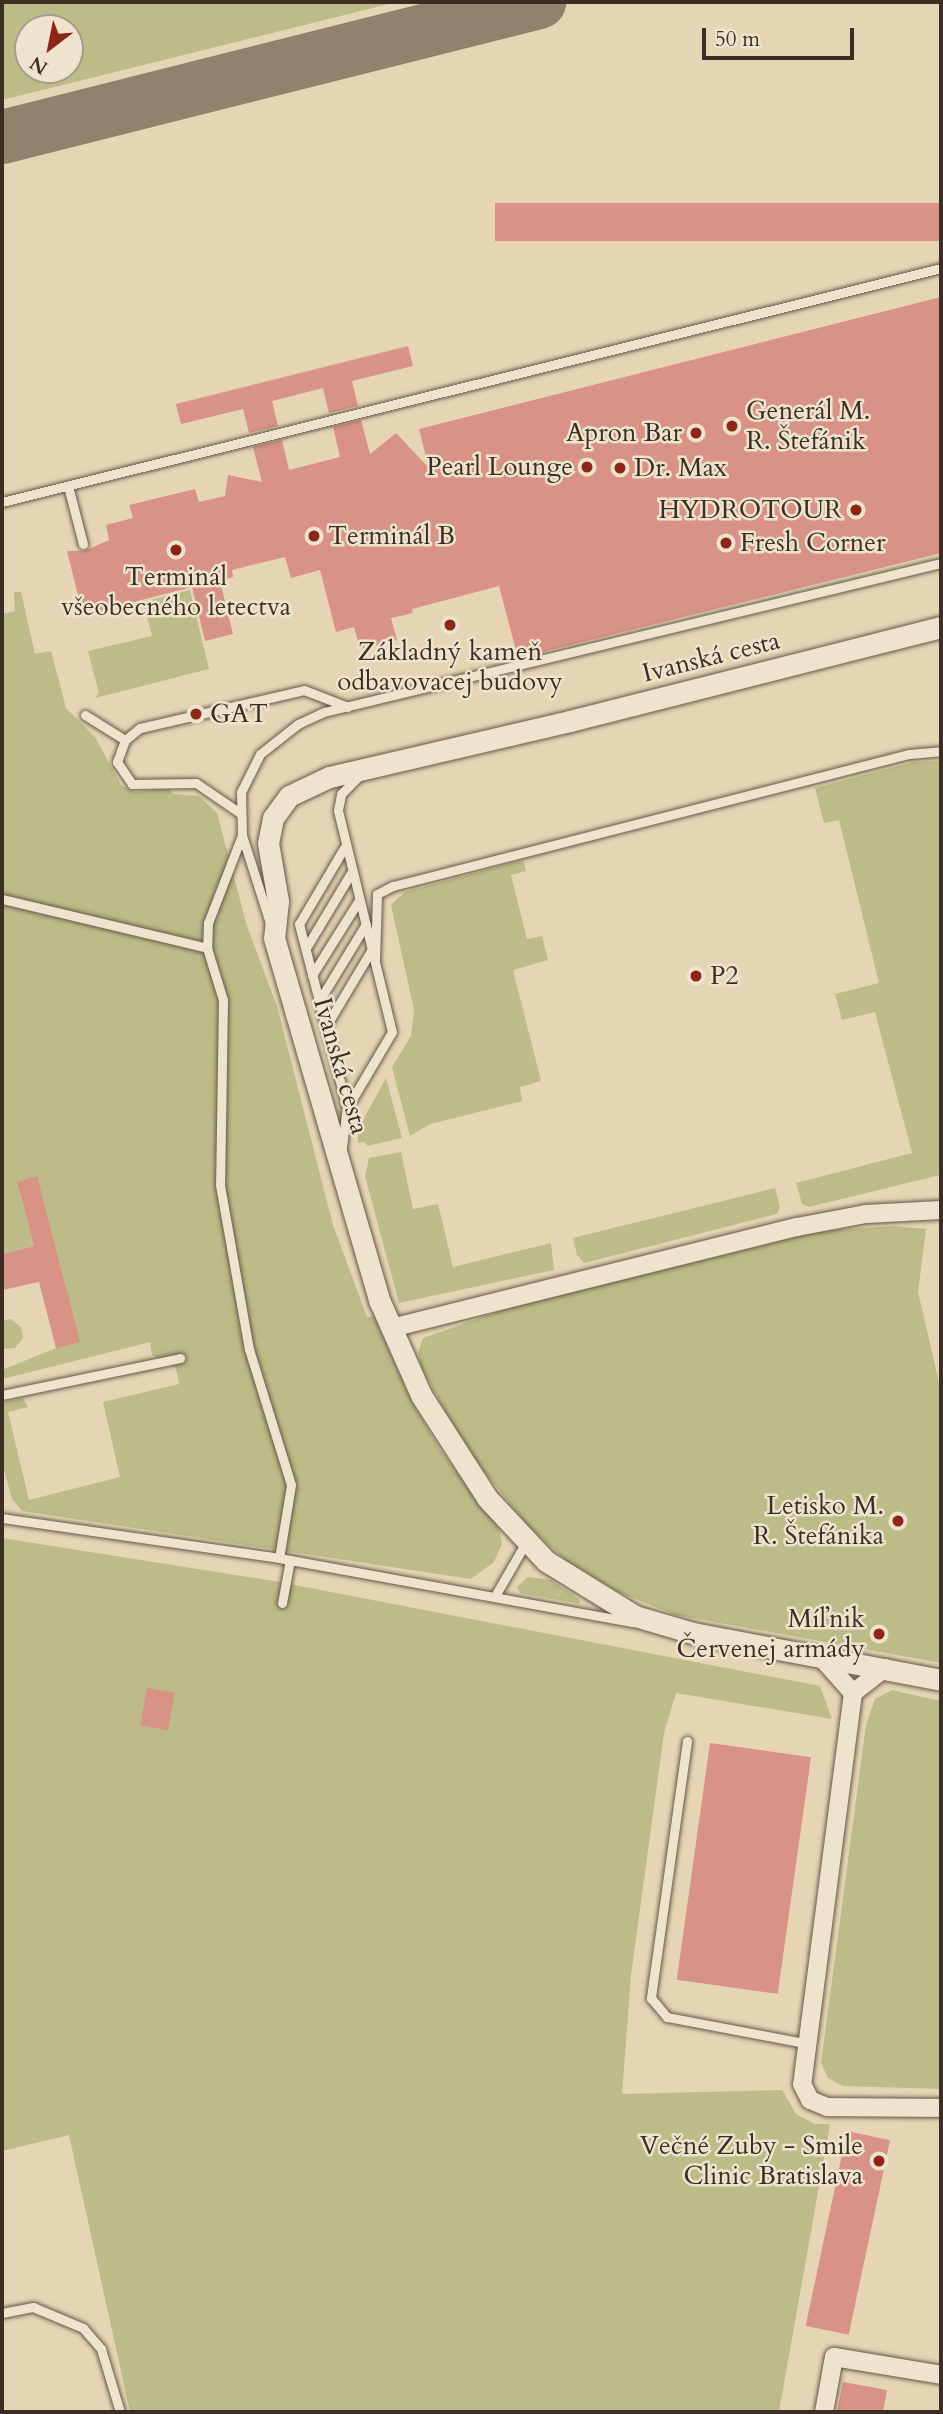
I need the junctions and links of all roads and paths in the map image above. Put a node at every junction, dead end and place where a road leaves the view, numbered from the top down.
1 (941, 268) edge
2 (68, 486) junction
3 (2, 502) edge
4 (83, 544) dead end
5 (941, 563) edge
6 (941, 627) edge
7 (348, 707) junction
8 (85, 715) dead end
9 (125, 740) junction
10 (941, 751) edge
11 (366, 769) junction
12 (240, 813) junction
13 (242, 835) junction
14 (344, 848) junction
15 (351, 873) junction
16 (2, 899) edge
17 (359, 900) junction
18 (366, 924) junction
19 (274, 938) junction
20 (207, 948) junction
21 (306, 948) junction
22 (372, 949) junction
23 (375, 959) junction
24 (312, 975) junction
25 (319, 1001) junction
26 (326, 1026) junction
27 (347, 1108) junction
28 (341, 1163) junction
29 (941, 1210) edge
30 (391, 1328) junction
31 (180, 1358) dead end
32 (2, 1395) edge
33 (2, 1515) edge
34 (526, 1542) junction
35 (279, 1558) junction
36 (290, 1560) junction
37 (495, 1596) junction
38 (282, 1603) dead end
39 (661, 1626) junction
40 (820, 1657) junction
41 (885, 1668) junction
42 (941, 1680) edge
43 (853, 1693) junction
44 (687, 1741) dead end
45 (805, 2043) junction
46 (941, 2108) edge
47 (2, 2313) edge
48 (941, 2375) edge
49 (120, 2412) edge
50 (824, 2412) edge

1 - 2 lane
2 - 3 lane
2 - 4 lane
5 - 7 lane
6 - 11 street, Ivanská cesta
7 - 9 lane
7 - 12 lane
8 - 9 lane
9 - 12 lane
10 - 23 lane
11 - 14 lane
11 - 19 street, Ivanská cesta
12 - 13 lane
13 - 19 lane
13 - 20 lane
14 - 15 lane
14 - 21 lane
15 - 17 lane
15 - 21 lane
16 - 20 lane
17 - 18 lane
17 - 24 lane
18 - 22 lane
18 - 25 lane
19 - 28 street, Ivanská cesta
20 - 35 lane
21 - 24 lane
22 - 23 lane
22 - 26 lane
23 - 27 lane
24 - 25 lane
25 - 26 lane
26 - 27 lane
27 - 28 lane
28 - 30 street, Ivanská cesta
29 - 30 street
30 - 34 street, Ivanská cesta
31 - 32 lane
33 - 35 lane
34 - 37 lane
34 - 39 street, Ivanská cesta
35 - 36 lane
36 - 37 lane
36 - 38 lane
37 - 39 lane
39 - 40 street, Ivanská cesta
40 - 41 street, Ivanská cesta
40 - 43 street
41 - 42 street, Ivanská cesta
41 - 43 street
43 - 45 street
44 - 45 lane
45 - 46 street
47 - 49 lane
48 - 50 street

